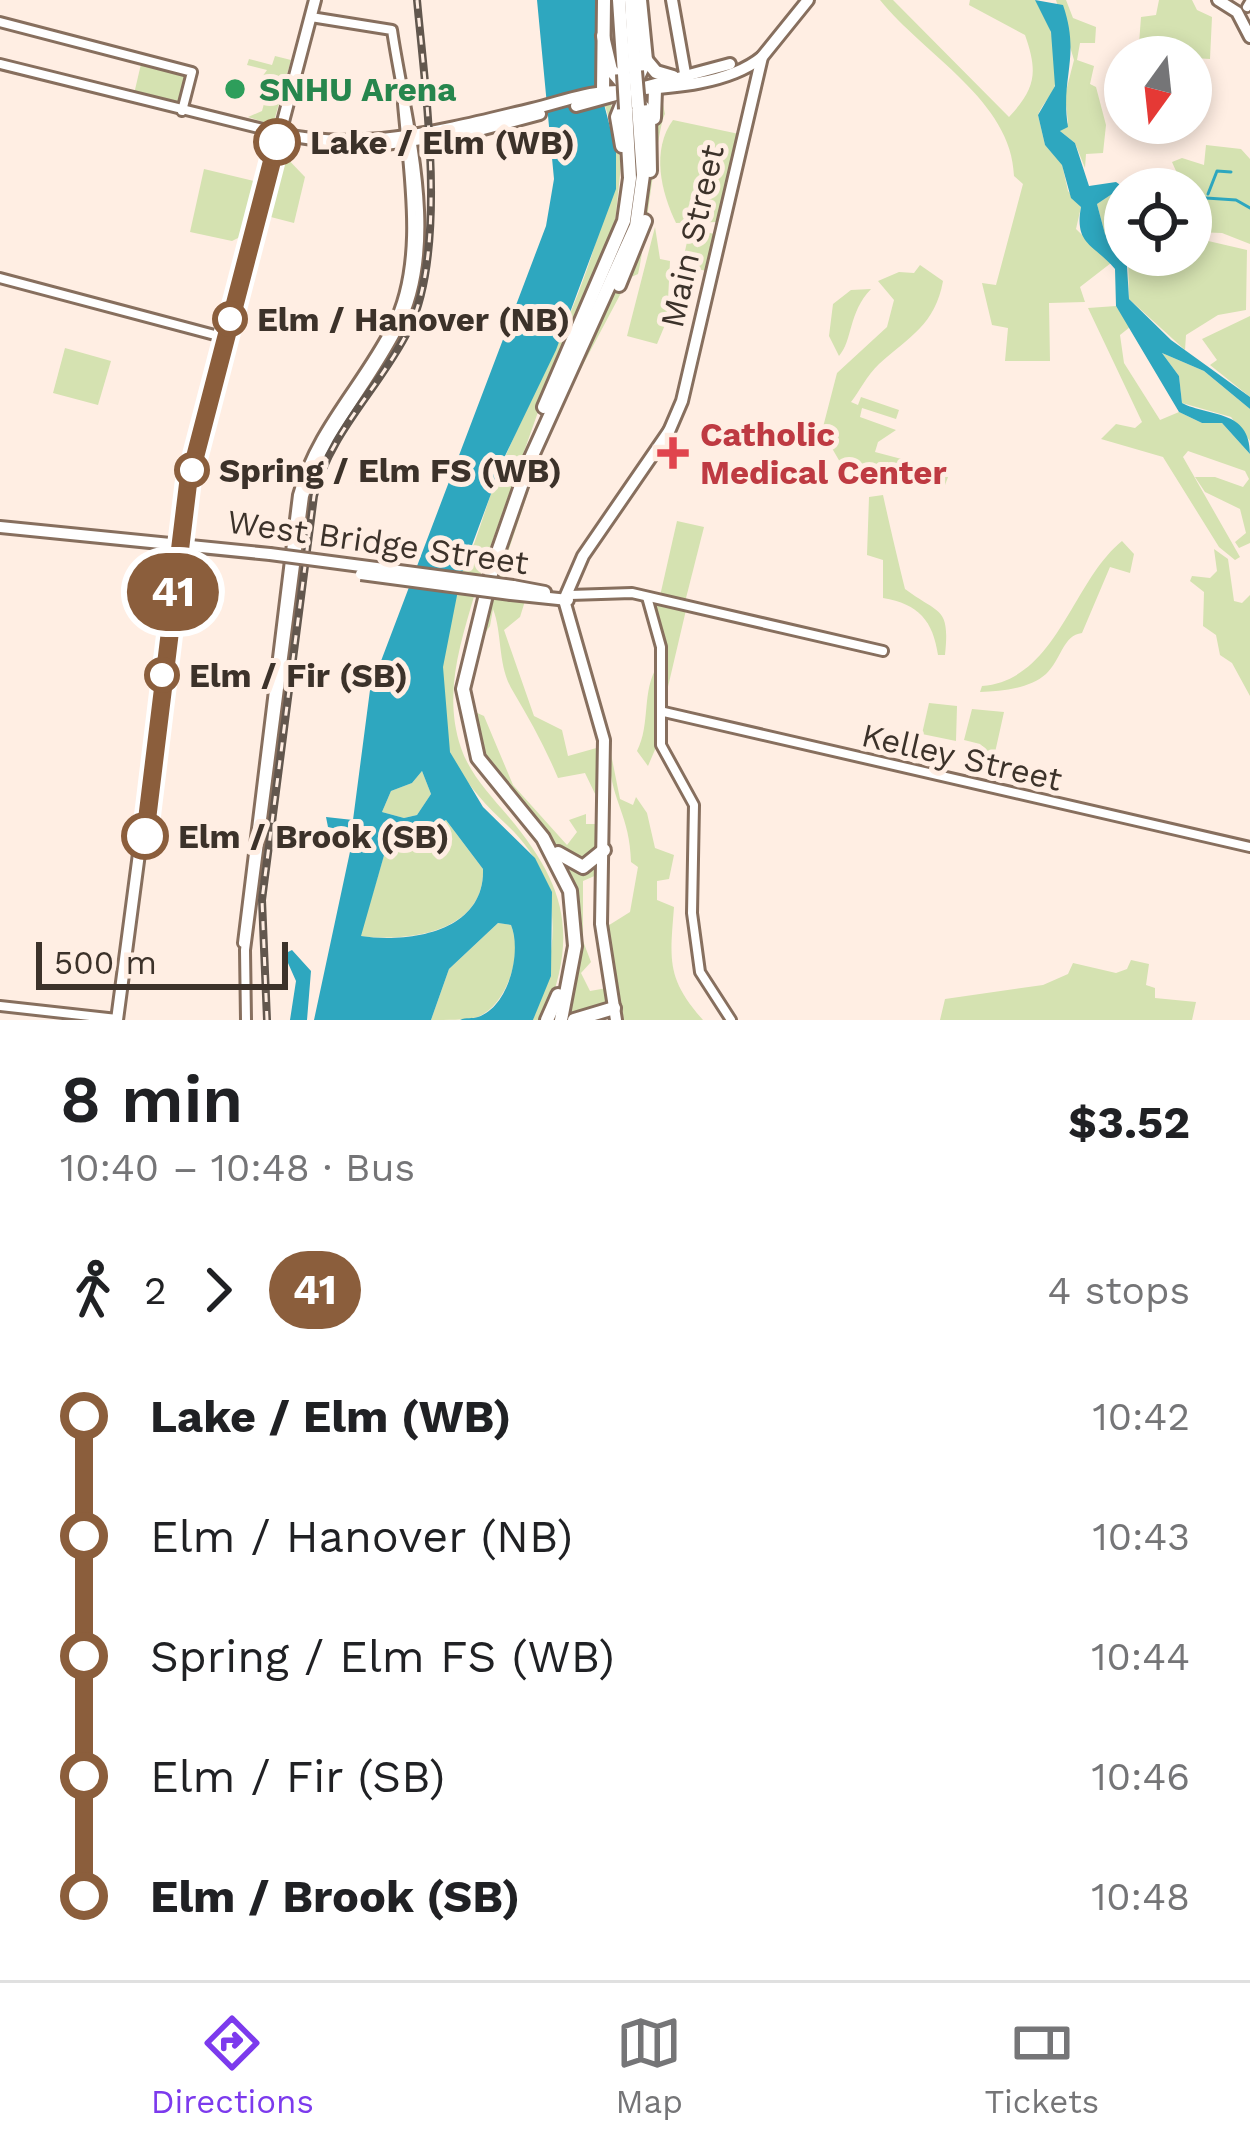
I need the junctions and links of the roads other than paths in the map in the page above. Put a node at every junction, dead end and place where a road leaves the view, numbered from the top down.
1 (315, 0) edge
2 (604, 0) edge
3 (620, 0) edge
4 (635, 0) edge
5 (672, 0) edge
6 (808, 0) edge
7 (1219, 0) edge
8 (1245, 7) edge
9 (311, 17) junction
10 (0, 22) edge
11 (603, 36) junction
12 (1250, 37) edge
13 (762, 57) junction
14 (646, 60) junction
15 (0, 64) edge
16 (742, 68) junction
17 (629, 72) junction
18 (685, 78) junction
19 (756, 80) junction
20 (625, 98) junction
21 (182, 111) junction
22 (279, 135) junction
23 (409, 137) junction
24 (651, 143) junction
25 (0, 278) edge
26 (226, 338) junction
27 (563, 386) junction
28 (0, 527) edge
29 (602, 532) junction
30 (179, 547) junction
31 (583, 556) junction
32 (577, 575) junction
33 (602, 594) junction
34 (540, 595) junction
35 (567, 597) junction
36 (623, 597) junction
37 (647, 597) junction
38 (564, 614) junction
39 (654, 621) junction
40 (572, 634) junction
41 (883, 651) dead end
42 (664, 712) junction
43 (543, 838) junction
44 (1250, 847) edge
45 (604, 850) junction
46 (0, 1006) edge
47 (615, 1014) edge
48 (586, 1019) edge
49 (118, 1020) edge
50 (133, 1020) edge
51 (246, 1020) edge
52 (554, 1020) edge
53 (731, 1020) edge

1 - 9 main road
2 - 11 highway
3 - 17 highway
4 - 14 highway
4 - 17 highway
5 - 18 main road
6 - 13 main road
7 - 8 main road
8 - 12 main road
9 - 22 main road
9 - 23 street
10 - 21 street
11 - 20 highway
11 - 20 highway
13 - 16 main road
13 - 18 main road
13 - 19 main road, Main Street
14 - 18 highway
14 - 20 highway
15 - 21 street
16 - 18 main road
16 - 19 main road
17 - 20 highway, bridge
18 - 20 main road
19 - 29 main road, Main Street
20 - 23 main road
20 - 24 highway
20 - 24 highway
20 - 27 highway
20 - 52 highway
21 - 22 street
22 - 23 main road
22 - 26 main road
23 - 51 street
24 - 27 highway
25 - 26 street
26 - 30 main road
27 - 43 highway
28 - 30 main road, West Bridge Street
29 - 31 main road
29 - 32 main road
30 - 34 main road, West Bridge Street, bridge
30 - 49 main road
31 - 34 main road
31 - 35 main road
32 - 33 street
32 - 35 main road
33 - 35 street
33 - 37 street
34 - 35 main road, West Bridge Street
34 - 38 main road
35 - 36 street
35 - 38 main road
35 - 40 main road
36 - 37 street
36 - 39 street
37 - 39 street
37 - 41 street
38 - 40 main road
39 - 42 street
40 - 45 main road
42 - 44 street, Kelley Street
42 - 53 street
43 - 45 highway
43 - 52 highway
45 - 47 main road
46 - 49 street
47 - 48 highway
49 - 50 main road

